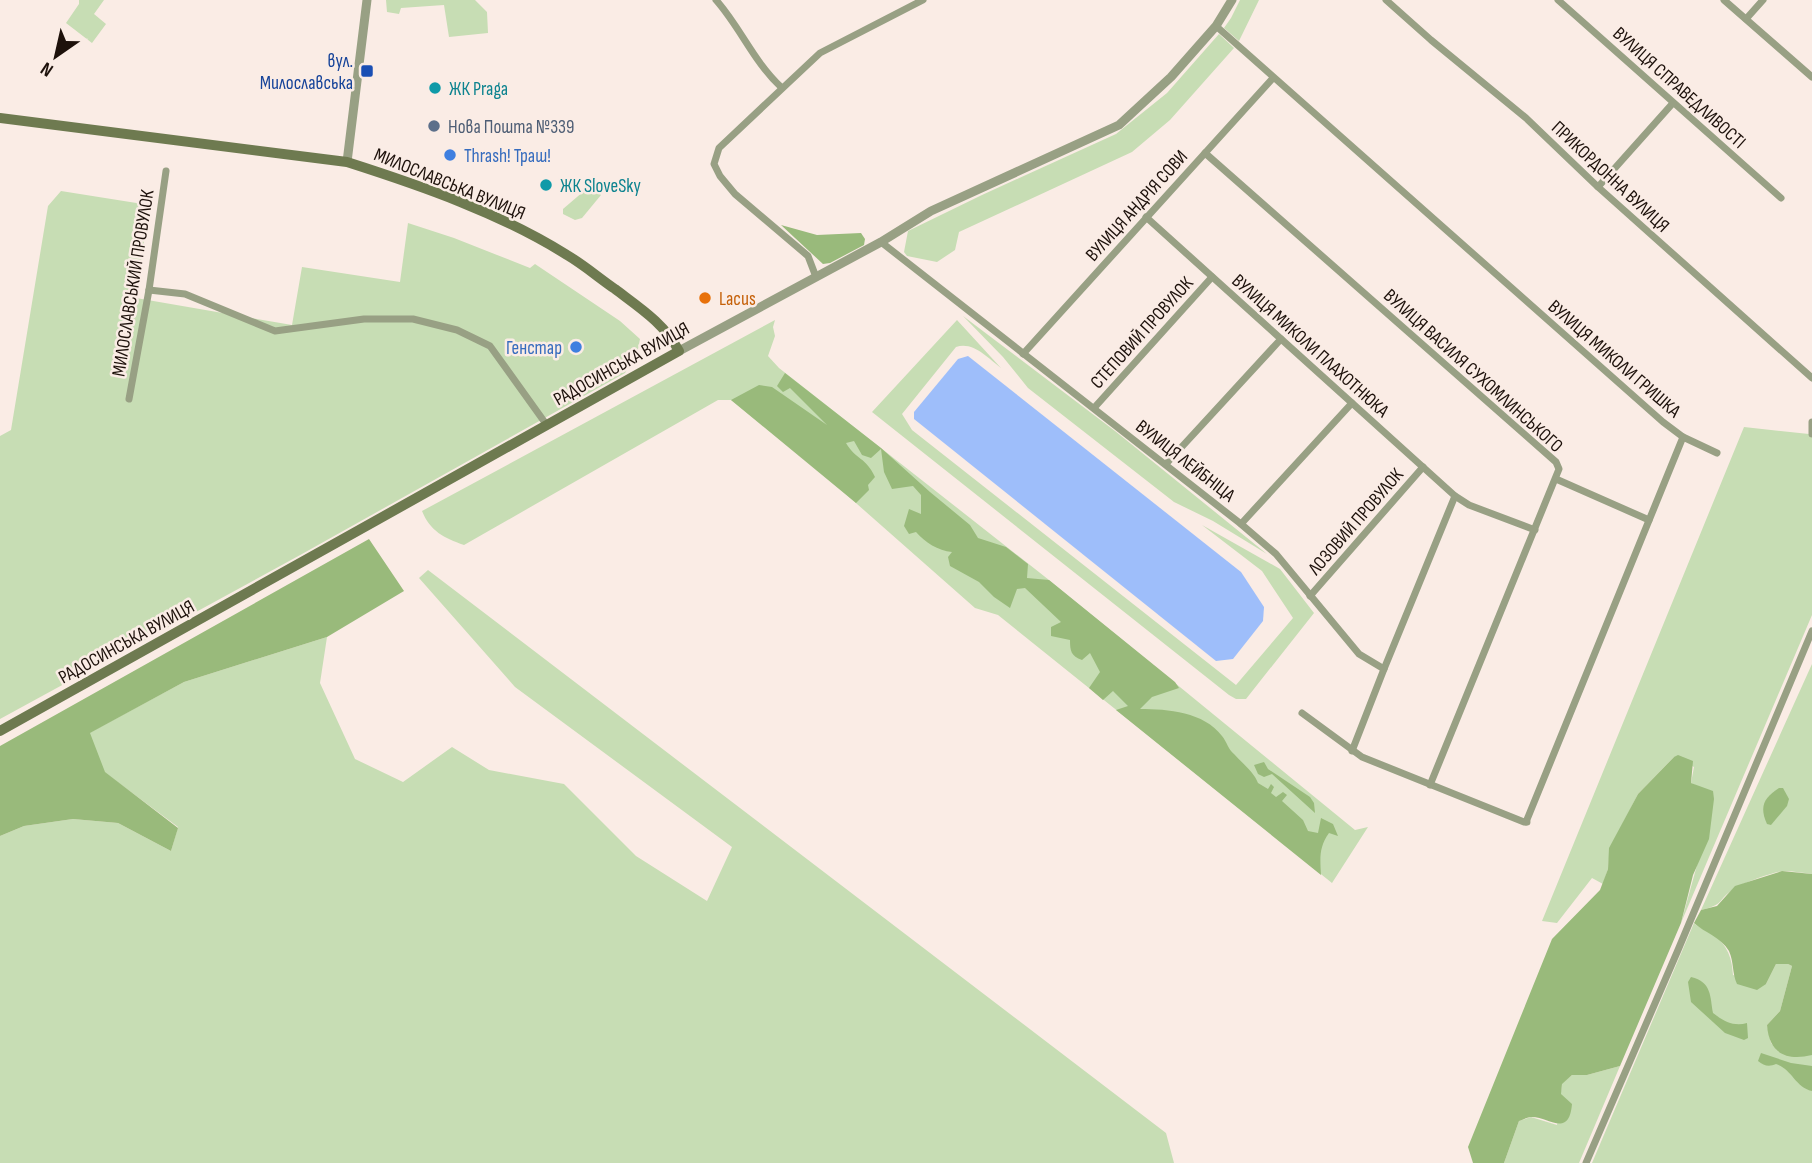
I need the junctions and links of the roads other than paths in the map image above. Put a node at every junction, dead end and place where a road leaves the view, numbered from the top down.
1 (367, 0) edge
2 (716, 0) edge
3 (923, 0) edge
4 (1232, 0) edge
5 (1386, 0) edge
6 (1558, 0) edge
7 (1724, 0) edge
8 (1763, 0) edge
9 (1746, 19) junction
10 (1216, 26) junction
11 (1812, 77) edge
12 (1273, 78) junction
13 (781, 87) junction
14 (1673, 103) junction
15 (0, 118) edge
16 (1205, 153) junction
17 (347, 162) junction
18 (166, 171) dead end
19 (1598, 187) junction
20 (1781, 198) dead end
21 (1146, 217) junction
22 (880, 242) junction
23 (816, 277) junction
24 (1212, 277) junction
25 (149, 290) junction
26 (1281, 339) junction
27 (679, 351) junction
28 (1023, 354) junction
29 (1812, 378) edge
30 (129, 399) dead end
31 (1352, 403) junction
32 (1094, 408) junction
33 (1812, 422) edge
34 (546, 424) junction
35 (1812, 435) edge
36 (1683, 437) junction
37 (1717, 453) dead end
38 (1166, 464) junction
39 (1423, 467) junction
40 (1556, 479) junction
41 (1455, 496) junction
42 (1649, 520) junction
43 (1241, 524) junction
44 (1535, 530) junction
45 (1310, 596) junction
46 (1812, 631) edge
47 (1384, 669) junction
48 (1302, 713) dead end
49 (0, 732) edge
50 (1352, 751) junction
51 (1430, 785) junction
52 (1586, 1163) edge

1 - 17 street
2 - 13 street
3 - 13 street
4 - 10 street, РАДОСИНСЬКА ВУЛИЦЯ
5 - 19 street, ПРИКОРДОННА ВУЛИЦЯ
6 - 14 street, ВУЛИЦЯ СПРАВЕДЛИВОСТІ
7 - 9 street
8 - 9 street
9 - 11 street
10 - 12 street, ВУЛИЦЯ МИКОЛИ ГРИШКА
10 - 22 street, РАДОСИНСЬКА ВУЛИЦЯ
12 - 16 street, ВУЛИЦЯ АНДРІЯ СОВИ
12 - 36 street, ВУЛИЦЯ МИКОЛИ ГРИШКА
13 - 23 street
14 - 19 street
14 - 20 street, ВУЛИЦЯ СПРАВЕДЛИВОСТІ
15 - 17 main road, МИЛОСЛАВСЬКА ВУЛИЦЯ
16 - 21 street, ВУЛИЦЯ АНДРІЯ СОВИ
16 - 40 street, ВУЛИЦЯ ВАСИЛЯ СУХОМЛИНСЬКОГО
17 - 27 main road, МИЛОСЛАВСЬКА ВУЛИЦЯ
18 - 25 street, МИЛОСЛАВСЬКИЙ ПРОВУЛОК
19 - 29 street, ПРИКОРДОННА ВУЛИЦЯ
21 - 24 street, ВУЛИЦЯ МИКОЛИ ПЛАХОТНЮКА
21 - 28 street, ВУЛИЦЯ АНДРІЯ СОВИ
22 - 23 street, РАДОСИНСЬКА ВУЛИЦЯ
22 - 28 street, ВУЛИЦЯ ЛЕЙБНІЦА
23 - 27 street, РАДОСИНСЬКА ВУЛИЦЯ
24 - 26 street, ВУЛИЦЯ МИКОЛИ ПЛАХОТНЮКА
24 - 32 street, СТЕПОВИЙ ПРОВУЛОК
25 - 30 street, МИЛОСЛАВСЬКИЙ ПРОВУЛОК
25 - 34 street
26 - 31 street, ВУЛИЦЯ МИКОЛИ ПЛАХОТНЮКА
26 - 38 street
27 - 34 main road, РАДОСИНСЬКА ВУЛИЦЯ
28 - 32 street, ВУЛИЦЯ ЛЕЙБНІЦА
31 - 39 street, ВУЛИЦЯ МИКОЛИ ПЛАХОТНЮКА
31 - 43 street
32 - 38 street, ВУЛИЦЯ ЛЕЙБНІЦА
33 - 35 street
34 - 49 main road, РАДОСИНСЬКА ВУЛИЦЯ
36 - 37 street
36 - 42 street, ВУЛИЦЯ МИКОЛИ ГРИШКА
38 - 43 street, ВУЛИЦЯ ЛЕЙБНІЦА
39 - 41 street, ВУЛИЦЯ МИКОЛИ ПЛАХОТНЮКА
39 - 45 street, ЛОЗОВИЙ ПРОВУЛОК
40 - 42 street
40 - 44 street, ВУЛИЦЯ ВАСИЛЯ СУХОМЛИНСЬКОГО
41 - 44 street, ВУЛИЦЯ МИКОЛИ ПЛАХОТНЮКА
41 - 47 street
42 - 51 street, ВУЛИЦЯ МИКОЛИ ГРИШКА
43 - 45 street, ВУЛИЦЯ ЛЕЙБНІЦА
44 - 51 street, ВУЛИЦЯ ВАСИЛЯ СУХОМЛИНСЬКОГО
45 - 47 street, ВУЛИЦЯ ЛЕЙБНІЦА
46 - 52 street
47 - 50 street
48 - 50 street
50 - 51 street

